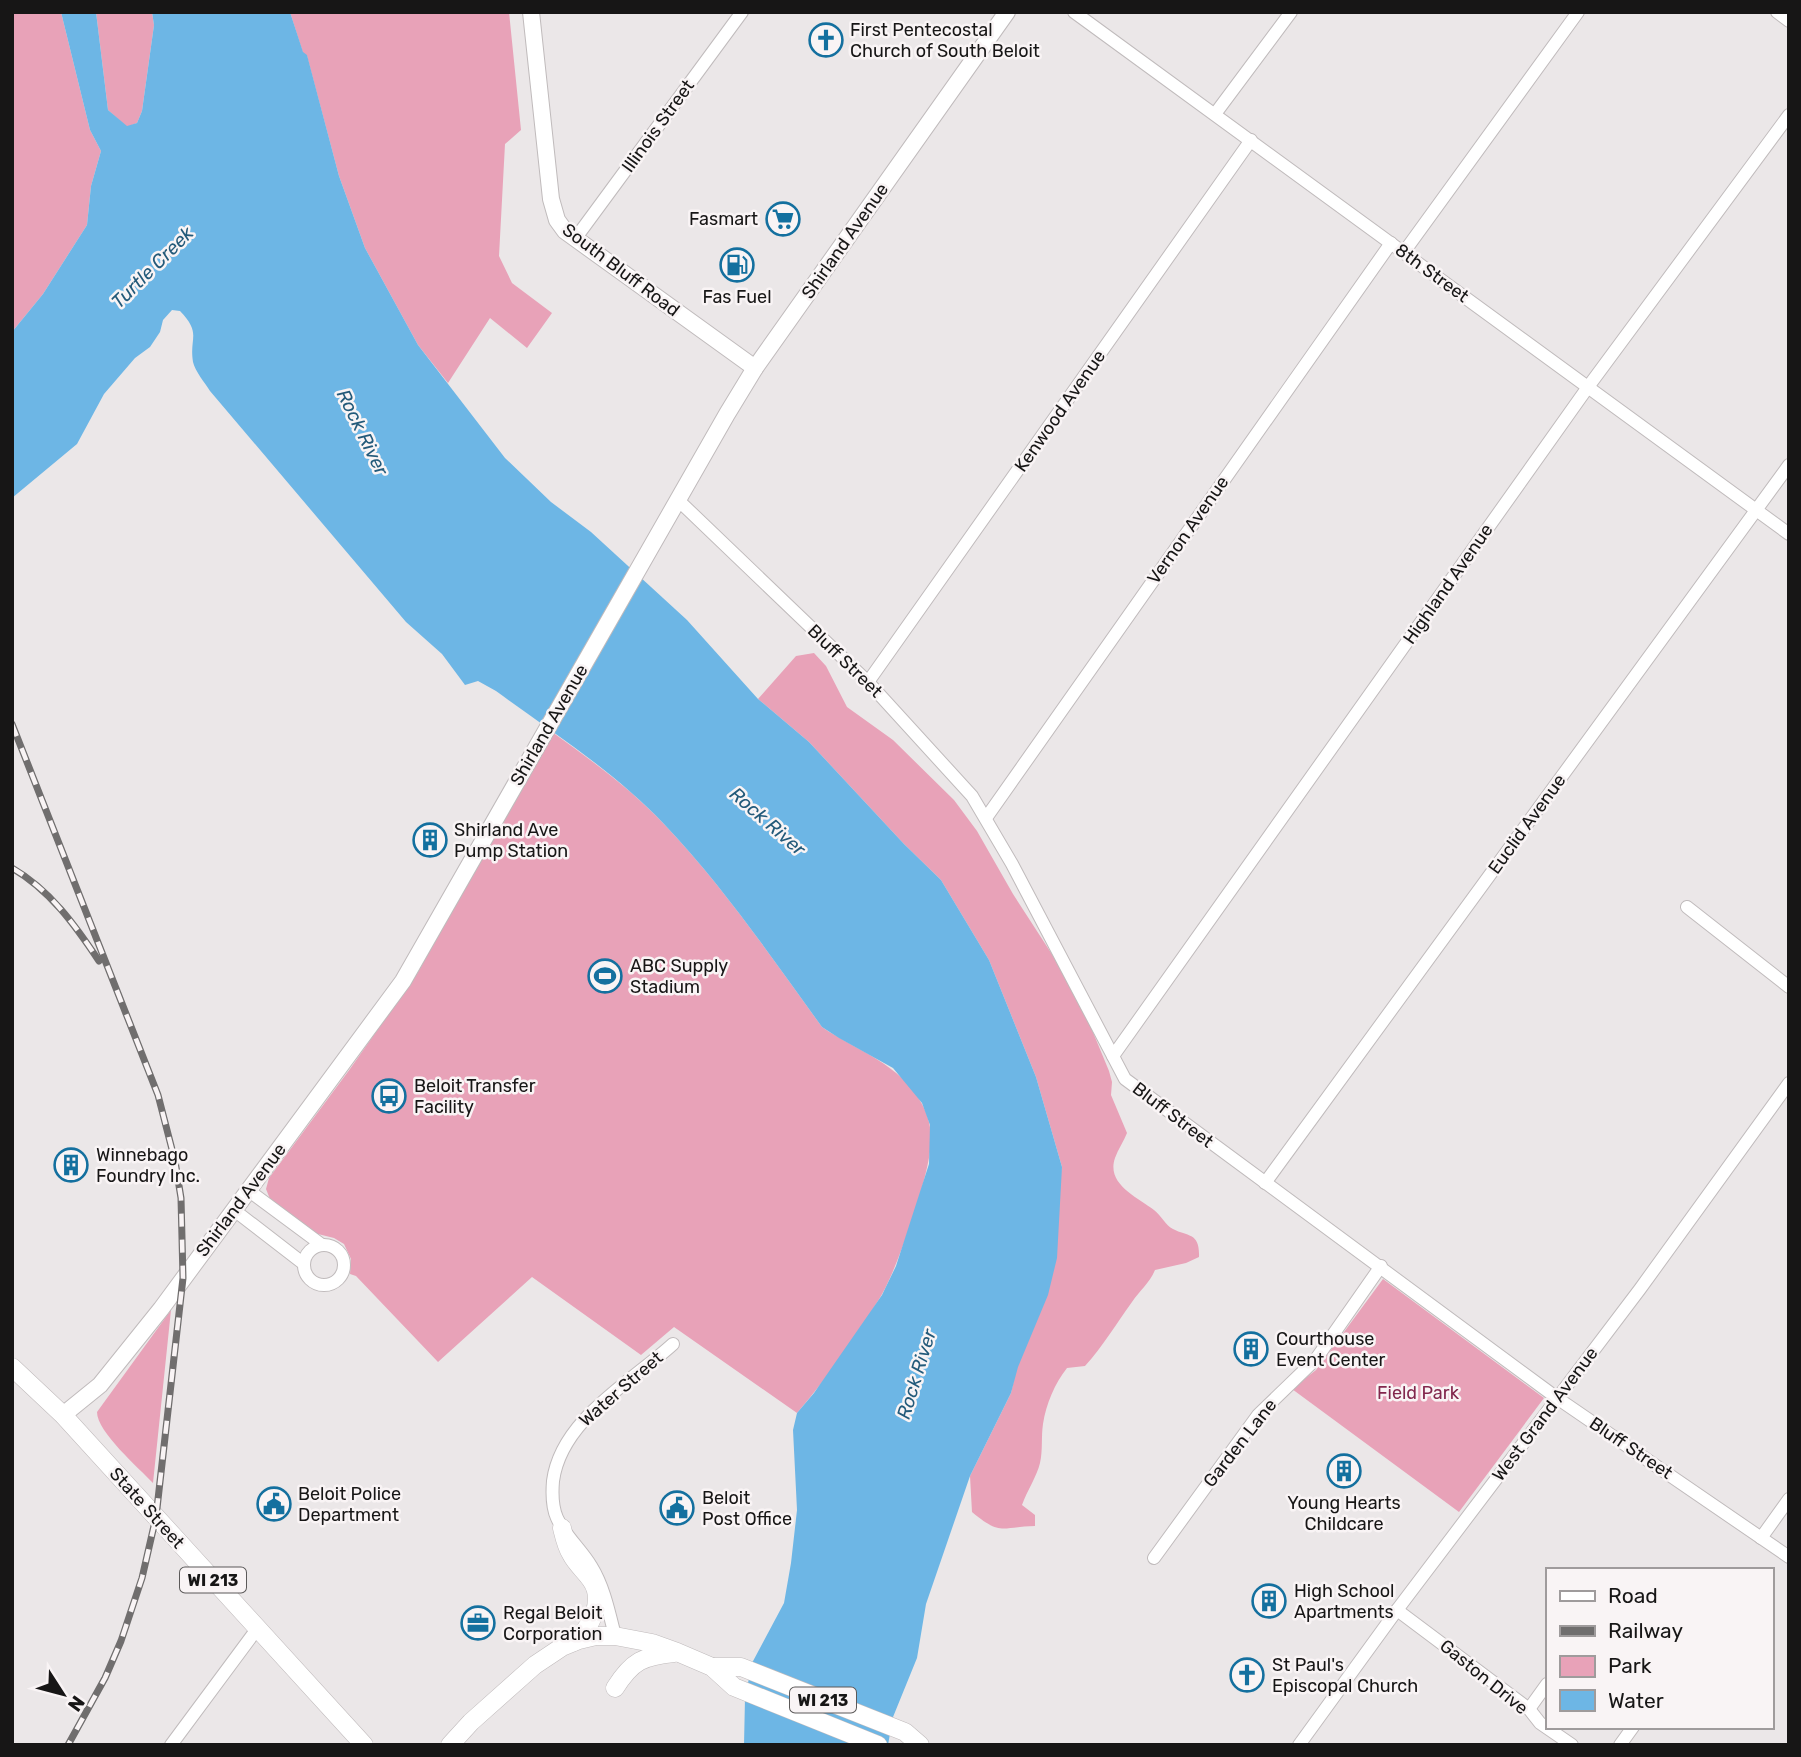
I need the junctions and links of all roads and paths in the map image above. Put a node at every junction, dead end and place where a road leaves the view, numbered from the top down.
1 (531, 12) edge
2 (742, 12) edge
3 (1007, 12) edge
4 (1074, 12) edge
5 (1290, 12) edge
6 (1578, 12) edge
7 (1777, 12) edge
8 (1789, 21) edge
9 (1215, 114) junction
10 (1789, 116) edge
11 (1251, 140) junction
12 (575, 239) junction
13 (1391, 243) junction
14 (1404, 252) junction
15 (755, 368) junction
16 (1588, 387) junction
17 (1789, 465) edge
18 (677, 499) junction
19 (1756, 509) junction
20 (1789, 534) edge
21 (868, 682) junction
22 (986, 818) junction
23 (1687, 907) dead end
24 (1789, 987) edge
25 (1113, 1056) junction
26 (1789, 1083) edge
27 (1265, 1183) junction
28 (248, 1191) junction
29 (234, 1210) junction
30 (322, 1245) junction
31 (304, 1264) junction
32 (1381, 1266) junction
33 (673, 1344) dead end
34 (12, 1367) edge
35 (1556, 1398) junction
36 (63, 1415) junction
37 (1789, 1499) edge
38 (558, 1521) junction
39 (1761, 1538) junction
40 (1789, 1557) edge
41 (1154, 1558) dead end
42 (1397, 1610) junction
43 (257, 1629) junction
44 (615, 1636) junction
45 (571, 1644) junction
46 (677, 1652) junction
47 (712, 1667) junction
48 (1546, 1685) edge
49 (615, 1688) dead end
50 (1529, 1709) junction
51 (1546, 1727) edge
52 (1549, 1729) edge
53 (1632, 1729) edge
54 (172, 1745) edge
55 (364, 1745) edge
56 (450, 1745) edge
57 (878, 1745) edge
58 (920, 1745) edge
59 (1299, 1745) edge
60 (1572, 1745) edge
61 (1620, 1745) edge

1 - 12 street, South Bluff Road
2 - 12 street, Illinois Street
3 - 15 street, Shirland Avenue
4 - 9 street, 8th Street
5 - 9 street
6 - 14 street
7 - 8 street
9 - 11 street, 8th Street
10 - 16 street, Highland Avenue
11 - 13 street, 8th Street
11 - 21 street, Kenwood Avenue
12 - 15 street, South Bluff Road
13 - 14 street, 8th Street
13 - 22 street, Vernon Avenue
14 - 16 street, 8th Street
15 - 18 street, Shirland Avenue
16 - 19 street, 8th Street
16 - 25 street, Highland Avenue
17 - 19 street, Euclid Avenue
18 - 21 street, Bluff Street
18 - 28 street, Shirland Avenue
19 - 20 street, 8th Street
19 - 27 street, Euclid Avenue
21 - 22 street, Bluff Street
22 - 25 street, Bluff Street
23 - 24 street
25 - 27 street, Bluff Street
26 - 35 street, West Grand Avenue
27 - 32 street, Bluff Street
28 - 29 street, Shirland Avenue
28 - 30 street
29 - 31 street
29 - 36 street, Shirland Avenue
30 - 31 street
30 - 31 street
32 - 35 street, Bluff Street
32 - 41 street, Garden Lane
33 - 38 street, Water Street
34 - 36 main road, State Street / WI 213
35 - 39 street, Bluff Street
35 - 42 street, West Grand Avenue
36 - 43 main road, State Street / WI 213
37 - 39 street
38 - 44 street
38 - 45 main road
39 - 40 street, Bluff Street
42 - 50 street, Gaston Drive
42 - 59 street, West Grand Avenue
43 - 54 street
43 - 55 main road, State Street / WI 213
44 - 45 main road, WI 213
44 - 46 main road, WI 213
45 - 56 main road, WI 213
46 - 47 main road, WI 213
46 - 49 main road
47 - 57 main road, WI 213
47 - 58 main road, WI 213
48 - 50 street
50 - 51 street, Gaston Drive
52 - 60 street, Gaston Drive
53 - 61 street

